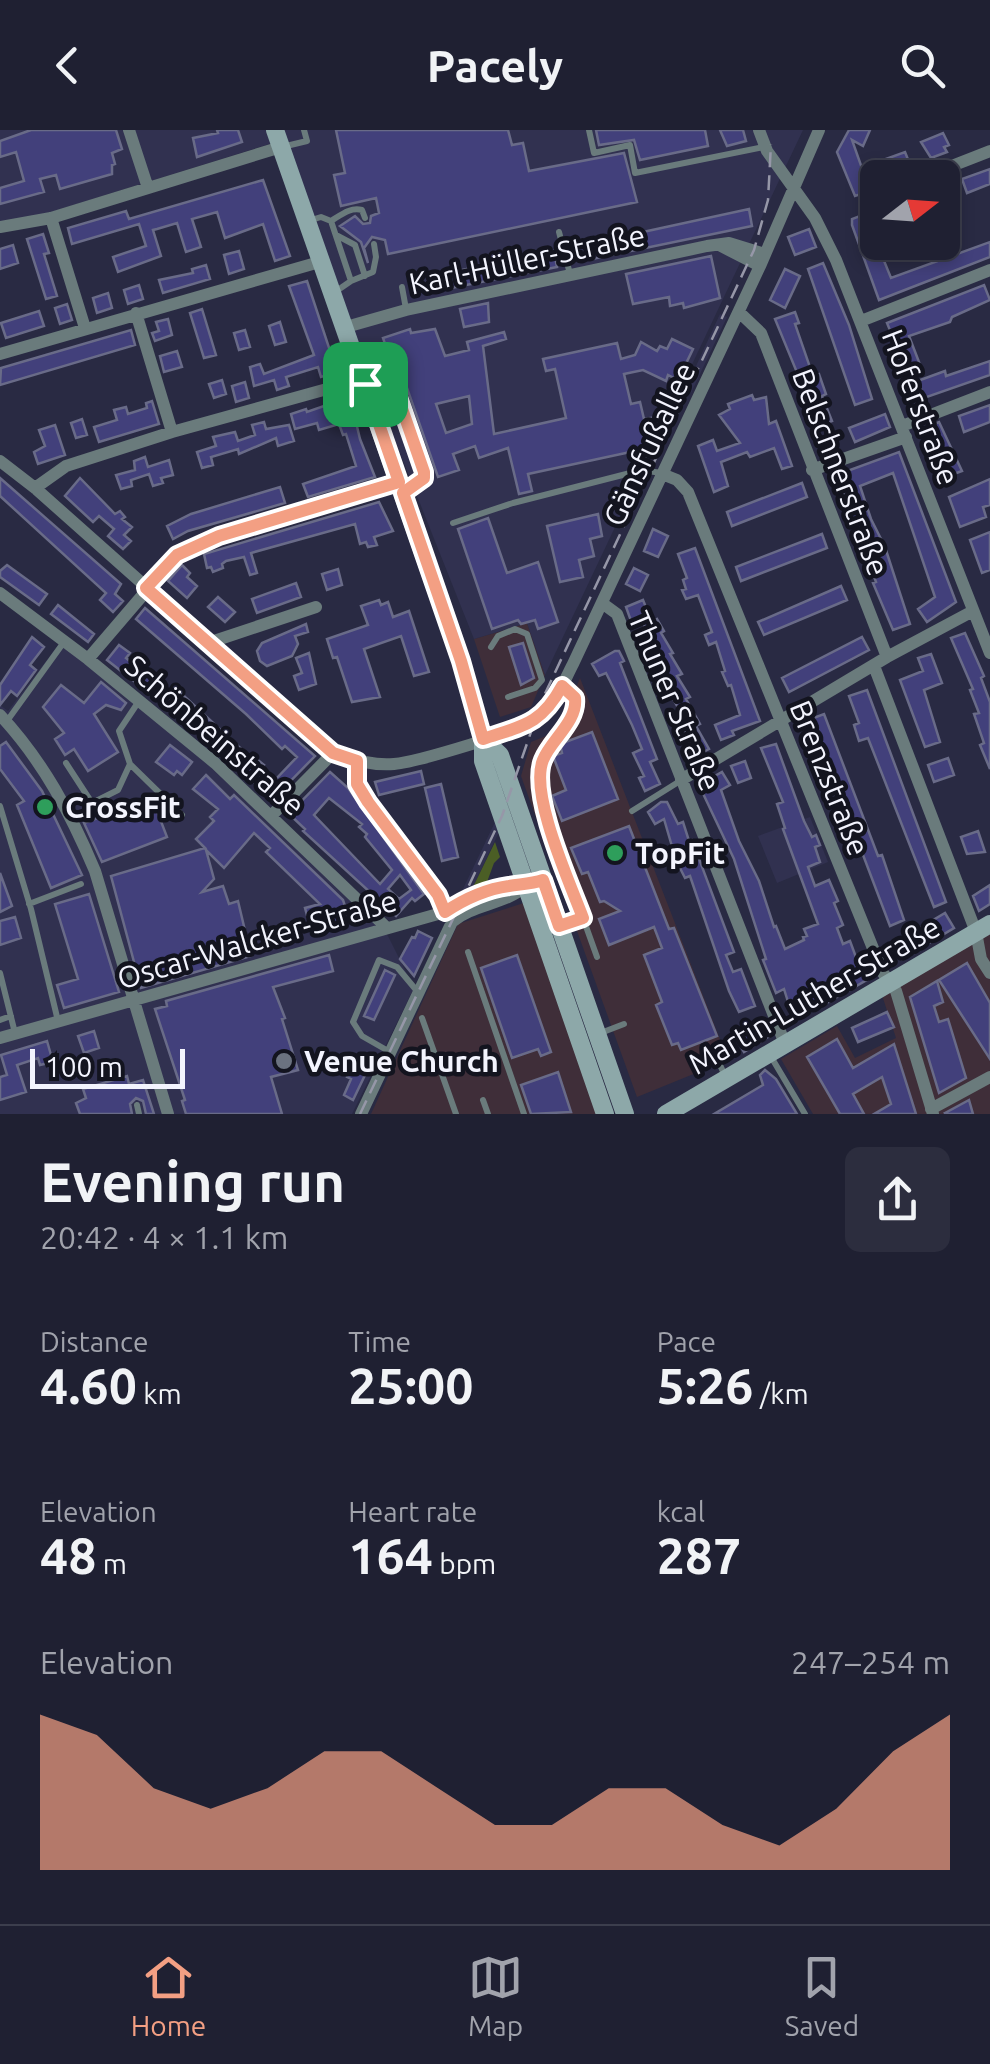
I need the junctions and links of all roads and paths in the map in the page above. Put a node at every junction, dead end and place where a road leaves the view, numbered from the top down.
1 (128, 130) edge
2 (304, 130) edge
3 (590, 130) edge
4 (759, 130) edge
5 (819, 130) edge
6 (278, 139) edge
7 (765, 147) junction
8 (990, 151) edge
9 (960, 163) edge
10 (793, 186) junction
11 (148, 188) junction
12 (51, 218) junction
13 (366, 218) dead end
14 (308, 221) junction
15 (331, 221) junction
16 (0, 227) edge
17 (560, 232) dead end
18 (336, 235) junction
19 (374, 244) dead end
20 (355, 245) junction
21 (376, 257) junction
22 (323, 260) junction
23 (763, 260) junction
24 (990, 270) edge
25 (570, 274) junction
26 (365, 276) junction
27 (351, 281) junction
28 (402, 286) dead end
29 (334, 293) junction
30 (406, 310) junction
31 (738, 312) junction
32 (136, 313) junction
33 (861, 322) junction
34 (346, 327) junction
35 (85, 328) junction
36 (0, 354) edge
37 (364, 381) junction
38 (990, 392) edge
39 (172, 432) junction
40 (904, 432) junction
41 (0, 462) edge
42 (812, 470) junction
43 (662, 474) junction
44 (35, 488) junction
45 (401, 488) junction
46 (454, 524) dead end
47 (146, 588) junction
48 (0, 593) edge
49 (602, 603) junction
50 (316, 606) dead end
51 (974, 611) junction
52 (64, 641) junction
53 (208, 643) junction
54 (491, 647) dead end
55 (990, 653) edge
56 (887, 657) junction
57 (88, 659) junction
58 (874, 666) junction
59 (562, 686) junction
60 (508, 697) dead end
61 (140, 700) junction
62 (3, 718) edge
63 (779, 722) junction
64 (483, 739) junction
65 (333, 753) junction
66 (357, 761) junction
67 (66, 763) dead end
68 (130, 764) junction
69 (681, 780) junction
70 (0, 806) edge
71 (632, 811) dead end
72 (182, 815) dead end
73 (272, 816) junction
74 (534, 883) junction
75 (80, 884) dead end
76 (30, 904) junction
77 (448, 917) junction
78 (583, 918) junction
79 (559, 926) junction
80 (386, 928) junction
81 (983, 928) edge
82 (468, 952) dead end
83 (597, 957) dead end
84 (0, 973) edge
85 (990, 973) edge
86 (890, 982) junction
87 (419, 993) junction
88 (135, 1000) junction
89 (11, 1016) junction
90 (422, 1018) dead end
91 (0, 1020) edge
92 (58, 1022) junction
93 (624, 1024) dead end
94 (15, 1034) junction
95 (597, 1034) junction
96 (0, 1038) edge
97 (777, 1049) junction
98 (391, 1052) junction
99 (990, 1077) edge
100 (483, 1100) dead end
101 (932, 1111) edge
102 (168, 1114) edge
103 (361, 1114) edge
104 (456, 1114) edge
105 (488, 1114) edge
106 (524, 1114) edge
107 (605, 1114) edge
108 (625, 1114) edge
109 (666, 1114) edge
110 (805, 1114) edge

1 - 11 street
2 - 6 lane
3 - 7 lane
4 - 7 street, Hoferstraße
5 - 10 street, Gänsfußallee
6 - 11 street
6 - 14 main road
7 - 10 street, Hoferstraße
8 - 9 street
10 - 23 street, Gänsfußallee
10 - 33 street, Hoferstraße
11 - 12 street
12 - 16 street
12 - 35 street
13 - 15 lane
14 - 15 lane
14 - 22 main road
15 - 18 lane
17 - 25 lane
18 - 20 lane
18 - 27 lane
19 - 21 lane
20 - 21 lane
20 - 26 lane
21 - 26 lane
22 - 29 main road
22 - 32 street
23 - 25 street, Karl-Hüller-Straße
23 - 31 street, Gänsfußallee
24 - 33 street
25 - 30 street, Karl-Hüller-Straße
26 - 27 lane
27 - 29 lane
28 - 30 lane
29 - 34 main road
30 - 34 street, Karl-Hüller-Straße
31 - 42 street, Belschnerstraße
31 - 43 street, Gänsfußallee
32 - 35 street
32 - 39 street
33 - 40 street, Hoferstraße
34 - 37 main road
35 - 36 street
37 - 39 street
37 - 45 main road
37 - 45 lane
38 - 40 street
39 - 44 street
40 - 42 street
40 - 51 street, Hoferstraße
41 - 44 street
42 - 56 street, Belschnerstraße
43 - 46 lane
43 - 49 street, Gänsfußallee
43 - 63 street, Brenzstraße
44 - 47 street
45 - 47 street
45 - 64 main road
47 - 53 street
47 - 57 street
48 - 52 street, Schönbeinstraße
49 - 59 street, Gänsfußallee
49 - 69 street, Thuner Straße
50 - 53 street
51 - 55 street, Hoferstraße
51 - 56 street
52 - 57 street, Schönbeinstraße
52 - 62 lane
53 - 65 street
54 - 60 lane
56 - 58 street
57 - 61 street, Schönbeinstraße
58 - 63 street
58 - 81 street
59 - 64 street, Gänsfußallee
59 - 78 lane
61 - 68 lane
61 - 73 street, Schönbeinstraße
62 - 88 street
63 - 69 street
63 - 86 street, Brenzstraße
64 - 66 street, Gänsfußallee
64 - 74 main road
65 - 66 street, Gänsfußallee
65 - 73 street
66 - 77 street
67 - 68 lane
68 - 72 lane
69 - 71 lane
69 - 97 street, Thuner Straße
70 - 76 lane
73 - 80 street, Schönbeinstraße
74 - 77 street, Oscar-Walcker-Straße
74 - 79 main road
74 - 107 main road
75 - 76 lane
76 - 92 lane
77 - 80 street, Oscar-Walcker-Straße
77 - 87 street
78 - 79 lane
78 - 83 lane
79 - 95 main road
80 - 88 street, Oscar-Walcker-Straße
81 - 85 street
81 - 86 main road, Martin-Luther-Straße
82 - 106 lane
84 - 89 lane
86 - 97 main road, Martin-Luther-Straße
86 - 101 street, Brenzstraße
87 - 98 street
87 - 98 lane
88 - 92 street, Oscar-Walcker-Straße
88 - 102 street
89 - 91 lane
89 - 94 lane
90 - 104 lane
92 - 94 street, Oscar-Walcker-Straße
93 - 95 lane
94 - 96 street, Oscar-Walcker-Straße
95 - 108 main road
97 - 109 main road, Martin-Luther-Straße
97 - 110 lane
98 - 103 street
99 - 101 street
100 - 105 lane

